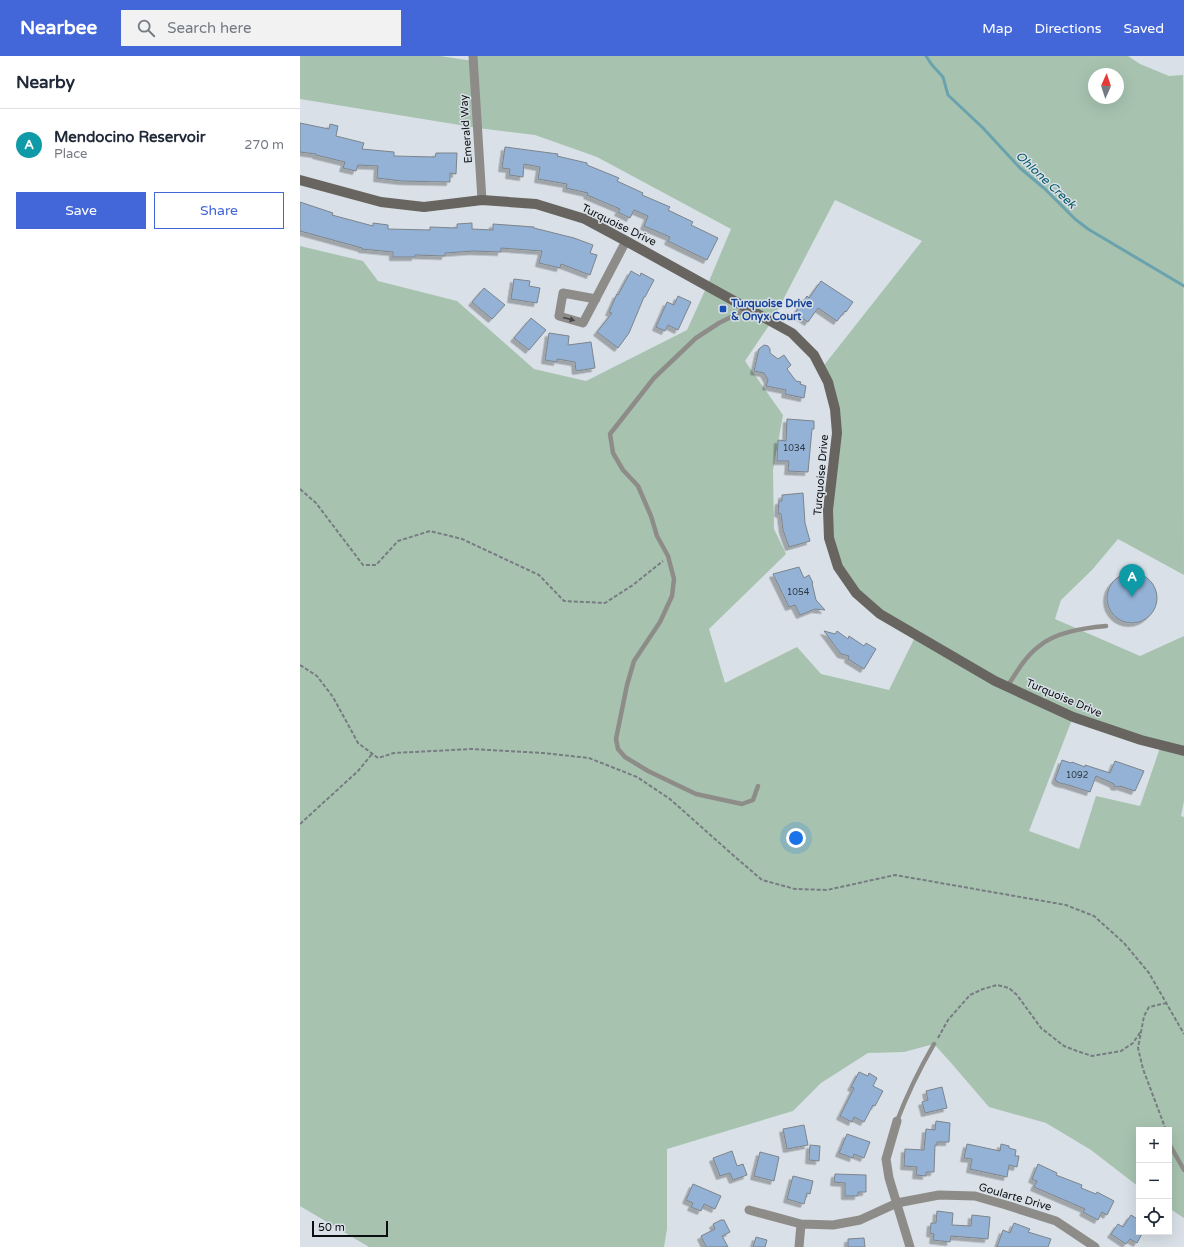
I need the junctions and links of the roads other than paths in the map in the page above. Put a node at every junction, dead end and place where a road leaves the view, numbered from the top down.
1 (473, 56) edge
2 (300, 180) edge
3 (482, 200) junction
4 (626, 241) junction
5 (596, 298) dead end
6 (749, 309) junction
7 (1106, 626) dead end
8 (1007, 687) junction
9 (1184, 751) edge
10 (758, 786) dead end
11 (934, 1044) road end
12 (897, 1121) joint
13 (1172, 1148) edge
14 (1184, 1170) edge
15 (897, 1204) junction
16 (749, 1210) dead end
17 (801, 1224) junction
18 (1083, 1244) edge
19 (799, 1247) edge
20 (910, 1247) edge
21 (1095, 1247) edge

1 - 3 street, Emerald Way
2 - 3 street, Turquoise Drive
3 - 4 street, Turquoise Drive
4 - 5 street
4 - 6 street, Turquoise Drive
6 - 8 street, Turquoise Drive
6 - 10 lane
7 - 8 lane
8 - 9 street, Turquoise Drive
11 - 12 lane
12 - 15 street
13 - 14 lane
15 - 17 street, Goularte Drive
15 - 18 street, Goularte Drive
15 - 20 street
16 - 17 street, Goularte Drive
17 - 19 street
18 - 21 street, Goularte Drive

